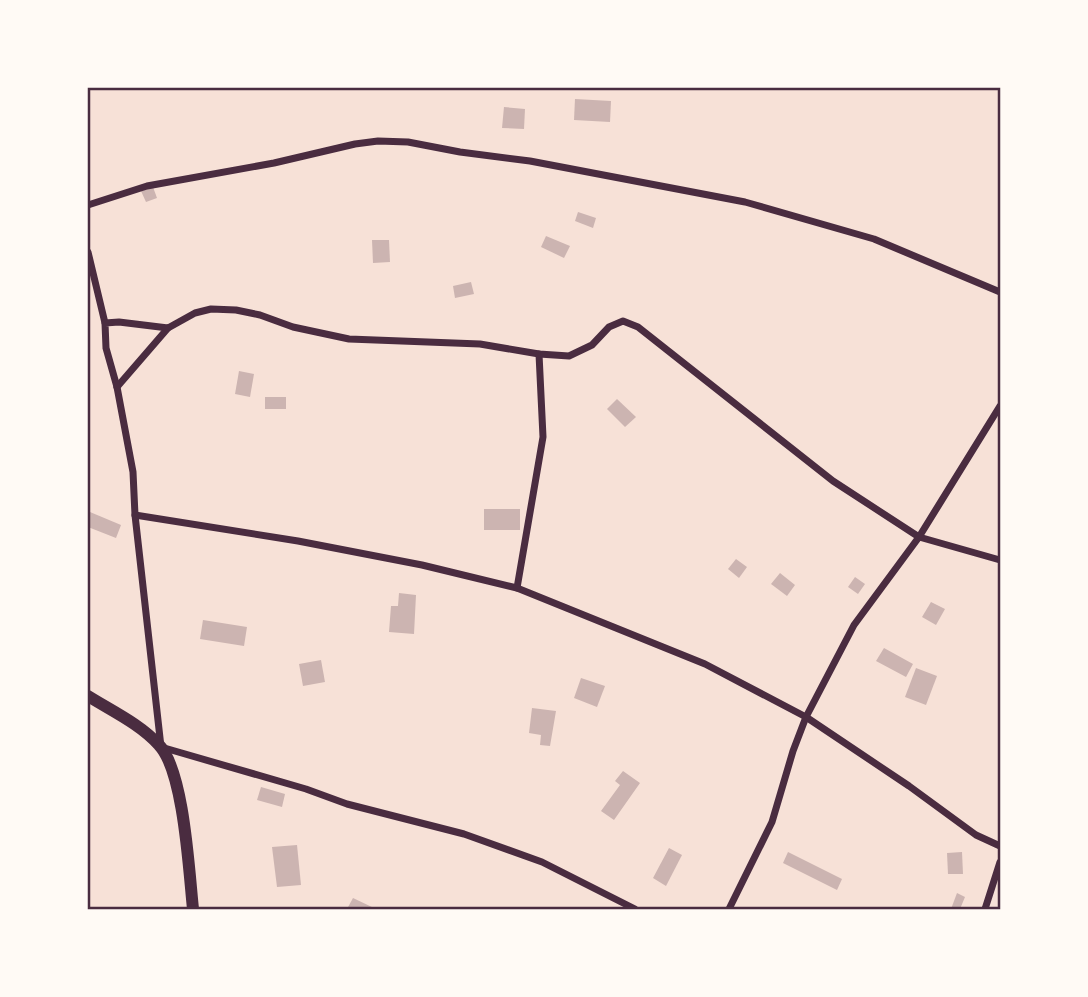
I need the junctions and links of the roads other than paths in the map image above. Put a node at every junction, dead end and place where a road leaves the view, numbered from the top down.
1 (88, 205) edge
2 (88, 252) edge
3 (1000, 292) edge
4 (105, 323) junction
5 (168, 328) junction
6 (539, 355) junction
7 (117, 387) junction
8 (1000, 406) edge
9 (135, 515) junction
10 (919, 537) junction
11 (1000, 560) edge
12 (516, 588) junction
13 (88, 696) edge
14 (806, 717) junction
15 (161, 747) junction
16 (1000, 846) edge
17 (1000, 862) edge
18 (193, 909) edge
19 (635, 909) edge
20 (729, 909) edge
21 (985, 909) edge

1 - 3 street
2 - 4 street
4 - 5 street
4 - 7 street
5 - 6 street
5 - 7 street
6 - 10 street
6 - 12 street
7 - 9 street
8 - 10 street
9 - 12 street
9 - 15 street
10 - 11 street
10 - 14 street
12 - 14 street
13 - 15 street
14 - 16 street
14 - 20 street
15 - 18 street
15 - 19 street
17 - 21 street

